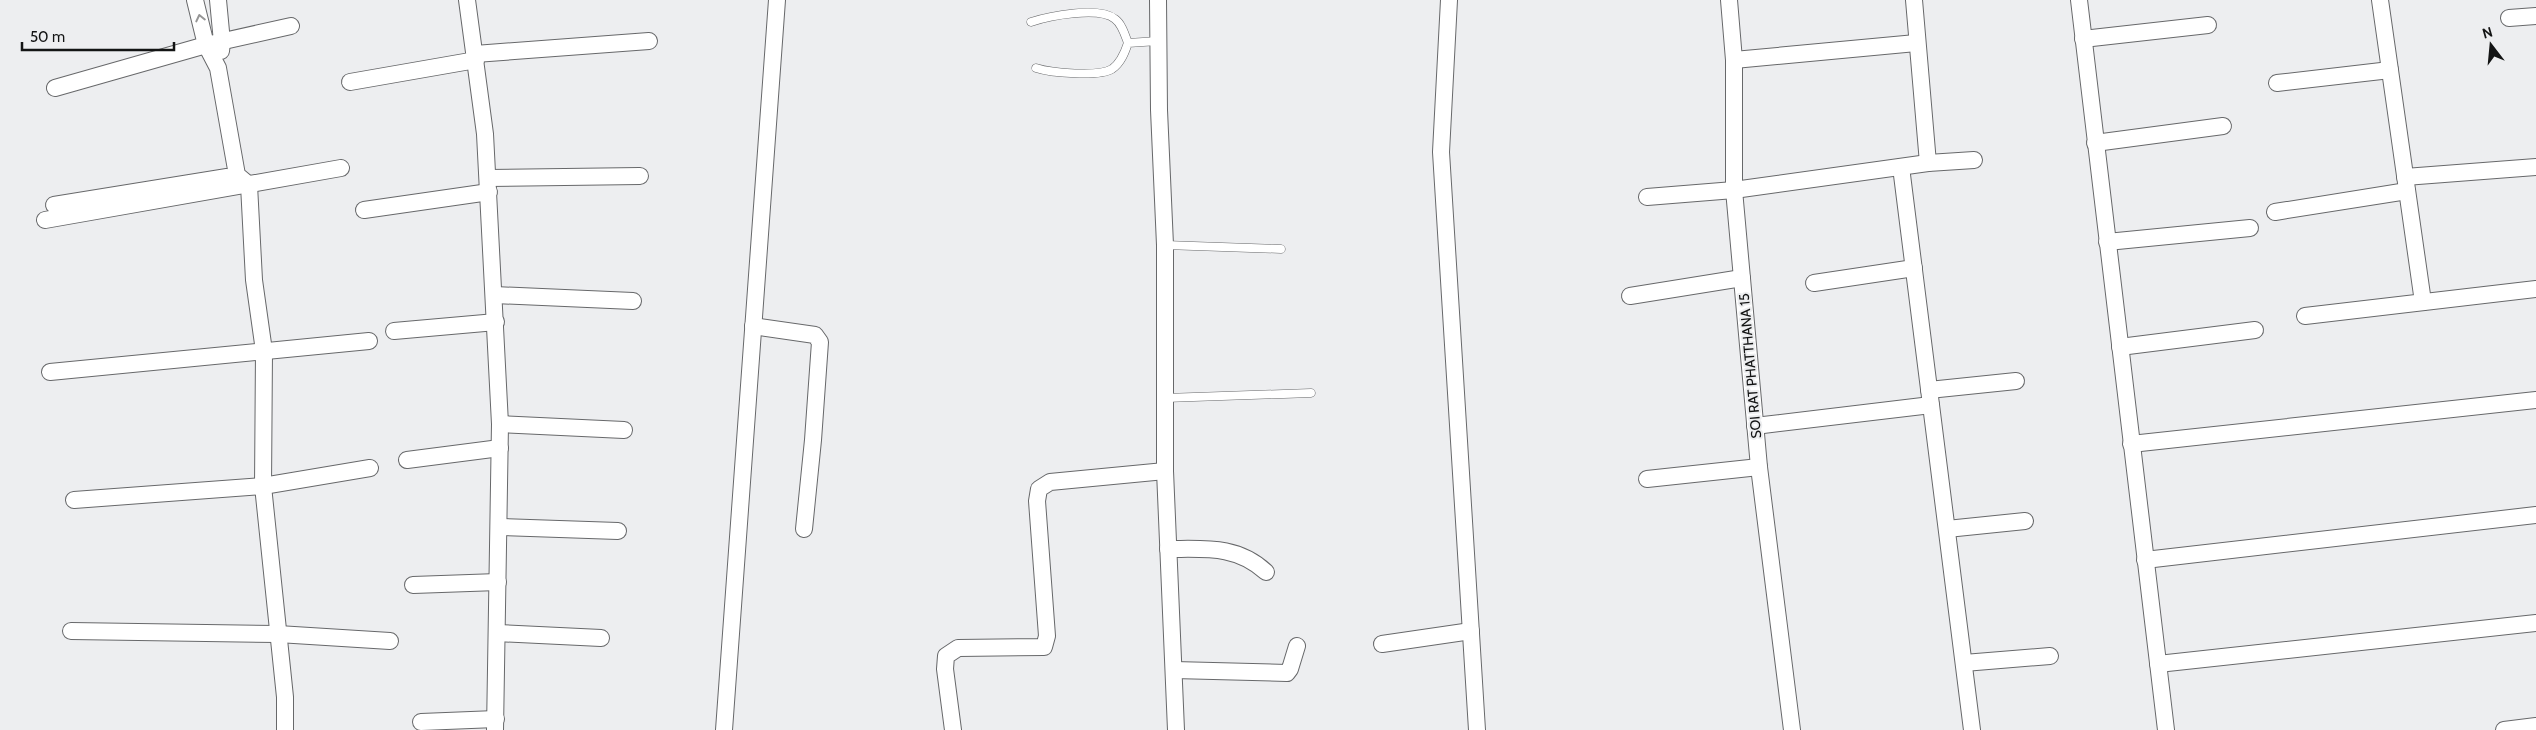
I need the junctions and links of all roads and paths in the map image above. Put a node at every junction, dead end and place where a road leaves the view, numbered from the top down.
1 (196, 0) edge
2 (218, 0) edge
3 (467, 0) edge
4 (777, 0) edge
5 (1158, 0) edge
6 (1449, 0) edge
7 (1729, 0) edge
8 (1914, 0) edge
9 (2079, 0) edge
10 (2380, 0) edge
11 (2536, 16) edge
12 (2509, 18) dead end
13 (1031, 22) dead end
14 (2208, 25) dead end
15 (291, 26) dead end
16 (2083, 39) junction
17 (1158, 40) junction
18 (650, 41) dead end
19 (222, 42) junction
20 (1128, 43) junction
21 (1916, 43) junction
22 (206, 45) junction
23 (475, 58) junction
24 (1734, 60) junction
25 (218, 68) junction
26 (1036, 68) dead end
27 (2390, 70) junction
28 (350, 82) dead end
29 (2277, 84) dead end
30 (55, 88) dead end
31 (2223, 126) dead end
32 (2095, 143) junction
33 (1974, 160) dead end
34 (1928, 164) junction
35 (299, 165) dead end
36 (1901, 167) junction
37 (2536, 167) edge
38 (342, 168) dead end
39 (640, 176) dead end
40 (243, 180) junction
41 (2406, 184) junction
42 (488, 185) junction
43 (1734, 190) junction
44 (1648, 197) dead end
45 (54, 205) dead end
46 (364, 210) dead end
47 (2275, 212) dead end
48 (45, 220) dead end
49 (2250, 228) dead end
50 (2107, 242) junction
51 (1165, 245) junction
52 (1281, 249) dead end
53 (1914, 268) junction
54 (1742, 278) junction
55 (1814, 284) dead end
56 (2536, 289) edge
57 (495, 295) junction
58 (1630, 296) dead end
59 (633, 301) dead end
60 (2423, 302) junction
61 (2305, 316) dead end
62 (496, 322) junction
63 (753, 326) junction
64 (2255, 330) dead end
65 (394, 331) dead end
66 (369, 341) dead end
67 (2120, 347) junction
68 (264, 351) junction
69 (50, 372) dead end
70 (2016, 381) dead end
71 (1311, 393) dead end
72 (1165, 398) junction
73 (1930, 398) junction
74 (2536, 400) edge
75 (500, 424) junction
76 (1756, 426) junction
77 (624, 430) dead end
78 (2131, 444) junction
79 (500, 448) junction
80 (408, 460) dead end
81 (1759, 467) junction
82 (370, 468) dead end
83 (1165, 471) junction
84 (1647, 479) dead end
85 (263, 486) junction
86 (74, 500) dead end
87 (2536, 515) edge
88 (2025, 521) dead end
89 (499, 528) junction
90 (804, 529) dead end
91 (1947, 529) junction
92 (618, 531) dead end
93 (1168, 550) junction
94 (2145, 560) junction
95 (1266, 572) dead end
96 (498, 582) junction
97 (413, 585) dead end
98 (2536, 623) edge
99 (71, 631) dead end
100 (1471, 631) junction
101 (497, 633) junction
102 (278, 634) junction
103 (601, 638) dead end
104 (390, 641) dead end
105 (1382, 644) dead end
106 (1297, 646) dead end
107 (2050, 656) dead end
108 (1964, 663) junction
109 (2158, 664) junction
110 (1174, 670) junction
111 (421, 722) dead end
112 (495, 725) edge
113 (2536, 726) edge
114 (285, 730) edge
115 (724, 730) edge
116 (953, 730) edge
117 (1176, 730) edge
118 (1477, 730) edge
119 (1792, 730) edge
120 (1972, 730) edge
121 (2166, 730) edge
122 (2504, 730) edge

22 -> 1 street
2 - 19 street
3 - 23 street
4 - 63 street
5 - 17 street
6 - 100 street
7 - 24 street, SOI RAT PHATTHANA 15
8 - 21 street
9 - 16 street
10 - 27 street
11 - 12 street
13 - 20 lane
14 - 16 street
15 - 19 street
16 - 32 street
17 - 20 lane
17 - 51 street
18 - 23 street
19 - 22 street
19 - 25 street
20 - 26 lane
21 - 24 street
21 - 34 street
22 - 25 street
22 - 30 street
23 - 28 street
23 - 42 street
24 - 43 street, SOI RAT PHATTHANA 15
25 - 40 street
27 - 29 street
27 - 41 street
31 - 32 street
32 - 50 street
33 - 34 street
34 - 36 street
35 - 40 street
36 - 43 street
36 - 53 street
37 - 41 street
38 - 40 street
39 - 42 street
40 - 45 street
40 - 48 street
40 - 68 street
41 - 47 street
41 - 60 street
42 - 46 street
42 - 57 street
43 - 44 street
43 - 54 street, SOI RAT PHATTHANA 15
49 - 50 street
50 - 67 street
51 - 52 lane
51 - 72 street
53 - 55 street
53 - 73 street
54 - 58 street
54 - 76 street, SOI RAT PHATTHANA 15
56 - 60 street
57 - 59 street
57 - 62 street
60 - 61 street
62 - 65 street
62 - 75 street
63 - 90 street
63 - 115 street
64 - 67 street
66 - 68 street
67 - 78 street
68 - 69 street
68 - 85 street
70 - 73 street
71 - 72 lane
72 - 83 street
73 - 76 street
73 - 91 street
74 - 78 street
75 - 77 street
75 - 79 street
76 - 81 street, SOI RAT PHATTHANA 15
78 - 94 street
79 - 80 street
79 - 89 street
81 - 84 street
81 - 119 street, SOI RAT PHATTHANA 15
82 - 85 street
83 - 93 street
83 - 116 street
85 - 86 street
85 - 102 street
87 - 94 street
88 - 91 street
89 - 92 street
89 - 96 street
91 - 108 street
93 - 95 street
93 - 110 street
94 - 109 street
96 - 97 street
96 - 101 street
98 - 109 street
99 - 102 street
100 - 105 street
100 - 118 street
101 - 103 street
101 - 112 street
102 - 104 street
102 - 114 street
106 - 110 street
107 - 108 street
108 - 120 street
109 - 121 street
110 - 117 street
111 - 112 street
113 - 122 street

